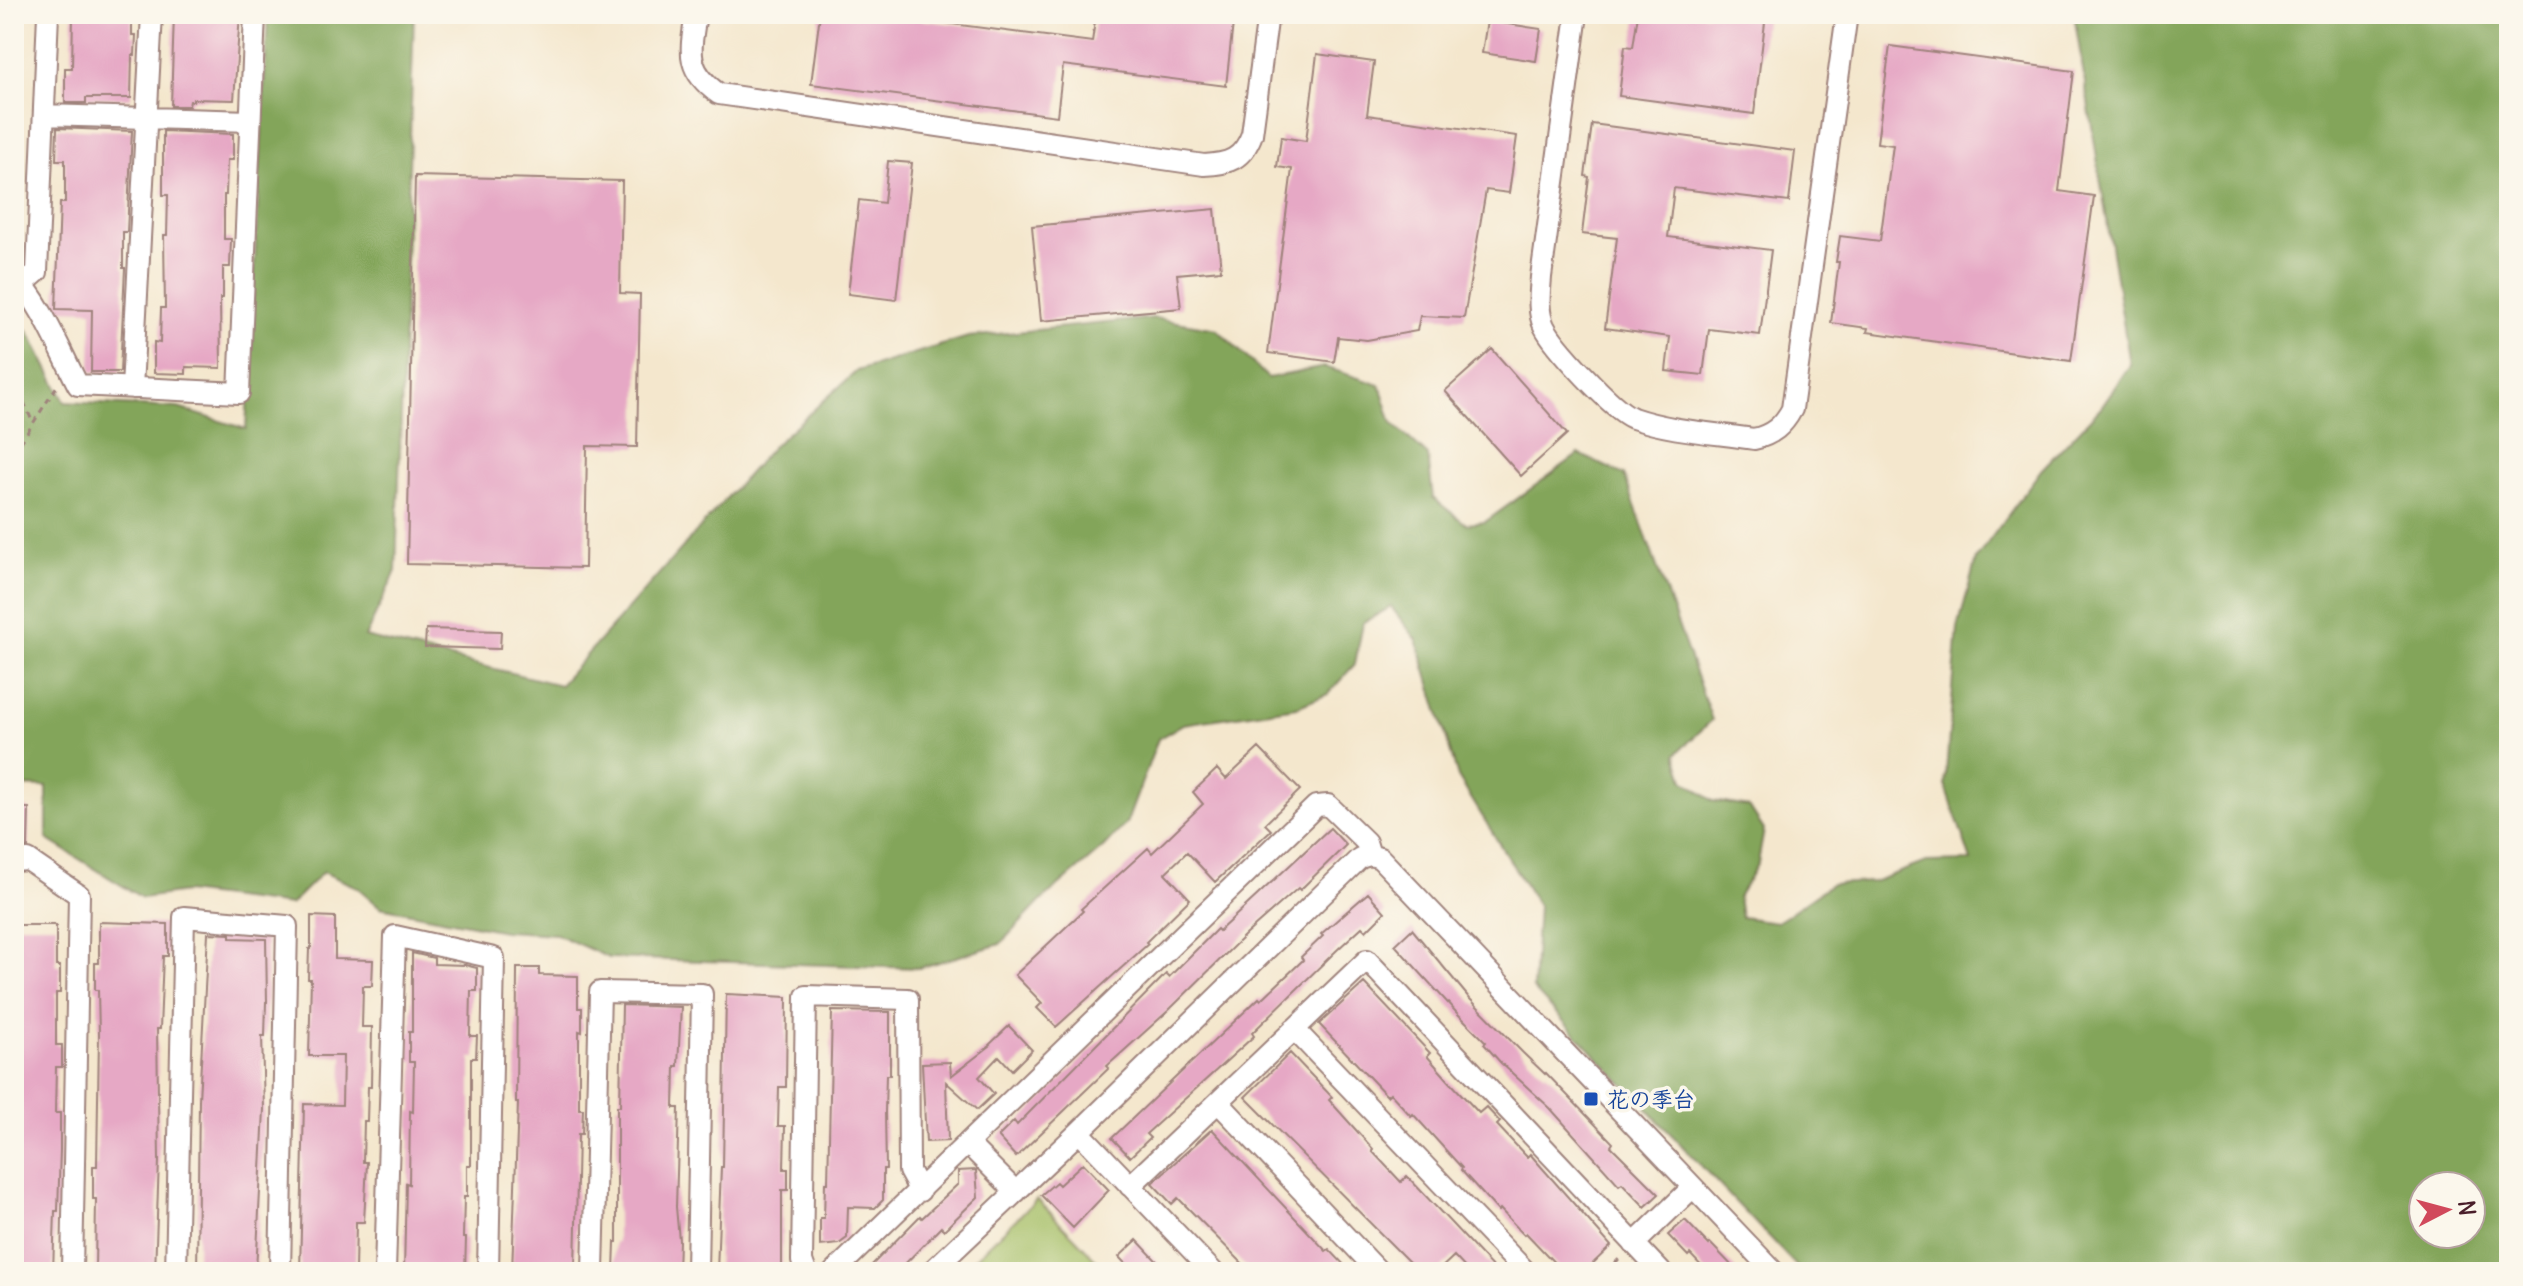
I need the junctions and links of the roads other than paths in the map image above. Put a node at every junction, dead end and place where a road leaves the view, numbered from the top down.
1 (48, 14) edge
2 (152, 14) edge
3 (255, 14) edge
4 (696, 14) edge
5 (1268, 14) edge
6 (1577, 14) edge
7 (1847, 14) edge
8 (44, 115) junction
9 (148, 119) junction
10 (251, 121) junction
11 (18, 279) edge
12 (132, 388) junction
13 (1370, 855) junction
14 (14, 861) edge
15 (1294, 1029) junction
16 (1218, 1102) junction
17 (1079, 1132) junction
18 (968, 1144) junction
19 (1130, 1186) junction
20 (1693, 1187) junction
21 (920, 1191) junction
22 (1016, 1192) junction
23 (1634, 1244) junction
24 (72, 1272) edge
25 (176, 1272) edge
26 (280, 1272) edge
27 (385, 1272) edge
28 (488, 1272) edge
29 (593, 1272) edge
30 (697, 1272) edge
31 (806, 1272) edge
32 (834, 1272) edge
33 (931, 1272) edge
34 (1213, 1272) edge
35 (1379, 1272) edge
36 (1526, 1272) edge
37 (1661, 1272) edge
38 (1774, 1272) edge

1 - 8 street
2 - 9 street
3 - 10 street
4 - 5 street
6 - 7 street
8 - 9 street
8 - 11 street
9 - 10 street
9 - 12 street
10 - 12 street
11 - 12 street
13 - 17 street
13 - 18 street
13 - 20 street
14 - 24 street
15 - 16 street
15 - 23 street
15 - 36 street
16 - 19 street
16 - 35 street
17 - 19 street
17 - 22 street
18 - 21 street
18 - 22 street
19 - 34 street
20 - 23 street
20 - 38 street
21 - 31 street
21 - 32 street
22 - 33 street
23 - 37 street
25 - 26 street
27 - 28 street
29 - 30 street

